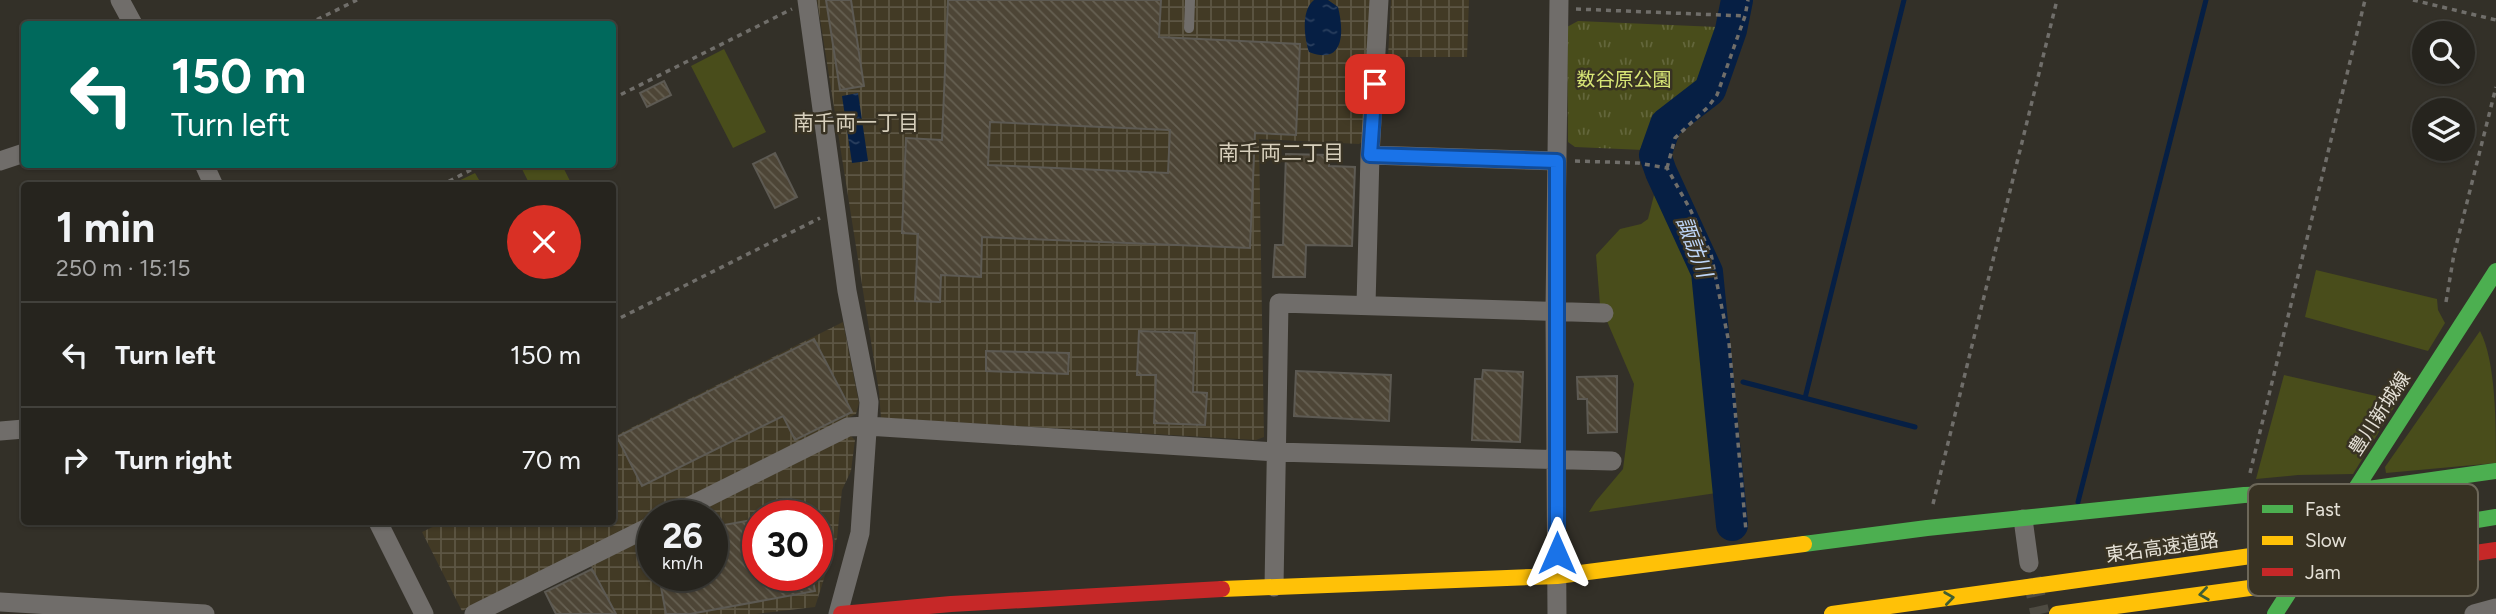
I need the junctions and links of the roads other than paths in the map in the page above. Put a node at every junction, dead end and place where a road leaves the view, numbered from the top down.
1 (120, 0) edge
2 (1190, 0) edge
3 (1379, 0) edge
4 (807, 1) edge
5 (1559, 4) edge
6 (132, 21) edge
7 (1189, 28) dead end
8 (21, 154) edge
9 (1370, 155) junction
10 (0, 161) edge
11 (1557, 161) junction
12 (2496, 271) edge
13 (1366, 305) junction
14 (1555, 311) junction
15 (1604, 313) dead end
16 (867, 426) junction
17 (21, 429) edge
18 (0, 430) edge
19 (1275, 452) junction
20 (1557, 460) junction
21 (1612, 461) dead end
22 (2496, 471) edge
23 (2359, 484) edge
24 (2404, 484) edge
25 (2248, 495) edge
26 (702, 500) edge
27 (2496, 517) edge
28 (2023, 519) junction
29 (2478, 520) edge
30 (380, 525) edge
31 (637, 533) edge
32 (2496, 550) edge
33 (2248, 552) edge
34 (2478, 553) edge
35 (2029, 563) tunnel mouth
36 (1557, 576) junction
37 (1274, 587) junction
38 (2248, 588) edge
39 (2287, 596) edge
40 (0, 602) edge
41 (2496, 608) edge
42 (205, 614) edge
43 (424, 614) edge
44 (474, 614) edge
45 (839, 614) edge
46 (1557, 614) edge
47 (1832, 614) edge
48 (2057, 614) edge
49 (2276, 614) edge
50 (2474, 614) edge

1 - 6 street
2 - 7 lane
3 - 9 street
4 - 16 street
5 - 11 street
8 - 10 street
9 - 11 street
9 - 13 street
11 - 14 street
12 - 23 main road, 豊川新城線
13 - 14 street
13 - 19 street
14 - 15 street
14 - 20 street
16 - 19 street
16 - 26 street
16 - 45 street
17 - 18 street
19 - 20 street
19 - 37 street
20 - 21 street
20 - 36 street
22 - 24 main road
25 - 28 main road
27 - 29 main road, 東名高速道路
28 - 35 street
28 - 36 main road
30 - 43 street
31 - 44 street
32 -> 34 main road, bridge
47 -> 33 main road, 東名高速道路
36 - 37 main road
36 - 46 street
37 - 45 main road
38 -> 48 main road, bridge
39 - 49 main road, 豊川新城線
40 - 42 street
41 - 50 street

